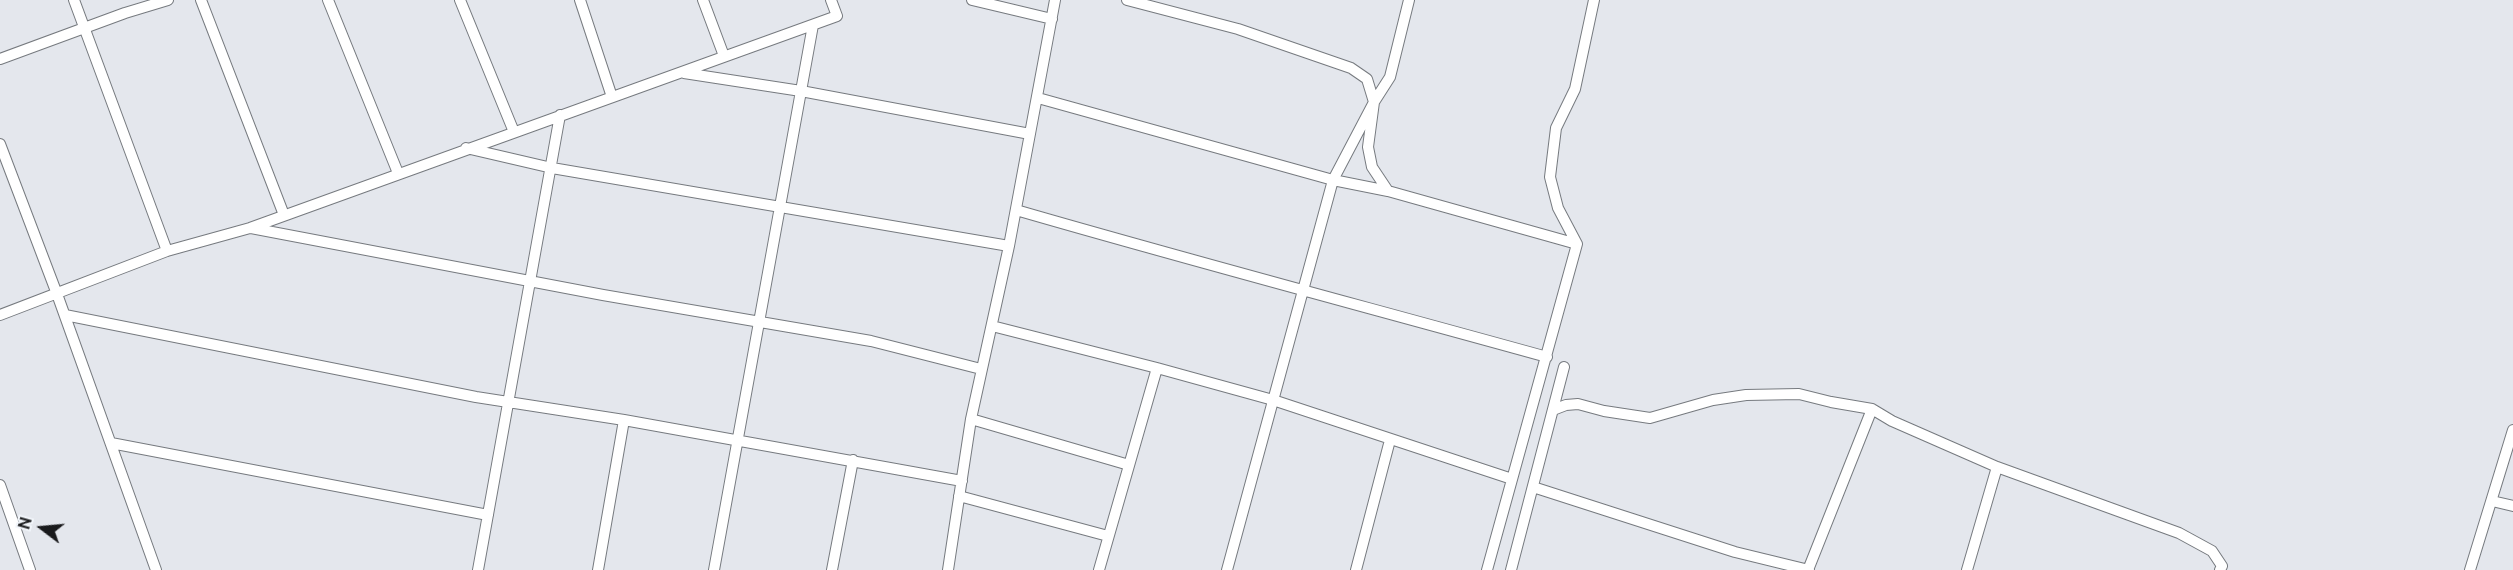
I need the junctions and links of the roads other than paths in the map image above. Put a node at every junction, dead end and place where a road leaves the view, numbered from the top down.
1 (74, 0) edge
2 (168, 0) edge
3 (201, 0) edge
4 (328, 0) edge
5 (460, 0) edge
6 (580, 0) edge
7 (703, 0) edge
8 (831, 0) edge
9 (972, 0) edge
10 (1055, 0) edge
11 (1127, 0) edge
12 (1409, 0) edge
13 (1594, 0) edge
14 (1052, 19) junction
15 (813, 25) junction
16 (85, 29) junction
17 (724, 56) junction
18 (0, 59) edge
19 (680, 72) junction
20 (801, 90) junction
21 (612, 97) junction
22 (1038, 98) junction
23 (1374, 102) junction
24 (560, 115) junction
25 (514, 132) junction
26 (1030, 134) junction
27 (0, 144) edge
28 (466, 148) junction
29 (552, 168) junction
30 (398, 173) junction
31 (1334, 180) junction
32 (1388, 191) junction
33 (780, 208) junction
34 (1016, 210) junction
35 (284, 215) junction
36 (250, 228) junction
37 (1577, 244) junction
38 (1009, 246) junction
39 (167, 251) junction
40 (530, 280) junction
41 (1302, 289) junction
42 (57, 294) junction
43 (0, 315) edge
44 (64, 315) junction
45 (759, 322) junction
46 (992, 326) junction
47 (1547, 357) junction
48 (1564, 367) dead end
49 (1157, 368) junction
50 (981, 369) junction
51 (1273, 400) junction
52 (509, 403) junction
53 (1872, 409) junction
54 (1553, 410) junction
55 (971, 419) junction
56 (624, 420) junction
57 (2513, 430) edge
58 (738, 440) junction
59 (1390, 440) junction
60 (111, 443) junction
61 (853, 460) junction
62 (1129, 465) junction
63 (1997, 467) junction
64 (1512, 479) junction
65 (962, 481) junction
66 (0, 485) edge
67 (1533, 487) junction
68 (959, 496) junction
69 (2492, 501) junction
70 (2513, 506) edge
71 (488, 515) junction
72 (1108, 536) junction
73 (30, 570) edge
74 (156, 570) edge
75 (478, 570) edge
76 (598, 570) edge
77 (714, 570) edge
78 (832, 570) edge
79 (948, 570) edge
80 (1099, 570) edge
81 (1227, 570) edge
82 (1356, 570) edge
83 (1487, 570) edge
84 (1511, 570) edge
85 (1809, 570) edge
86 (1967, 570) edge
87 (2220, 570) edge
88 (2470, 570) edge

1 - 16 street
2 - 16 street
3 - 35 street
4 - 30 street
5 - 25 street
6 - 21 street
7 - 17 street
8 - 15 street
9 - 14 street
10 - 14 street
11 - 23 street
12 - 23 street
13 - 37 street
14 - 22 street
15 - 17 street
15 - 20 street
16 - 18 street
16 - 39 street
17 - 19 street
19 - 20 street
19 - 21 street
20 - 26 street
20 - 33 street
21 - 24 street
22 - 26 street
22 - 31 street
23 - 31 street
23 - 32 street
24 - 25 street
24 - 29 street
25 - 28 street
26 - 34 street
27 - 42 street
28 - 29 street
28 - 30 street
29 - 33 street
29 - 40 street
30 - 35 street
31 - 32 street
31 - 41 street
32 - 37 street
33 - 38 street
33 - 45 street
34 - 38 street
34 - 41 street
35 - 36 street
36 - 39 street
36 - 40 street
37 - 47 street
38 - 46 street
39 - 42 street
40 - 45 street
40 - 52 street
41 - 47 street
41 - 51 street
42 - 43 street
42 - 44 street
44 - 52 street
44 - 60 street
45 - 50 street
45 - 58 street
46 - 49 street
46 - 50 street
47 - 64 street
48 - 54 street
49 - 51 street
49 - 62 street
50 - 55 street
51 - 59 street
51 - 81 street
52 - 56 street
52 - 71 street
53 - 54 street
53 - 63 street
53 - 85 street
54 - 67 street
55 - 62 street
55 - 65 street
56 - 58 street
56 - 76 street
57 - 69 street
58 - 61 street
58 - 77 street
59 - 64 street
59 - 82 street
60 - 71 street
60 - 74 street
61 - 65 street
61 - 78 street
62 - 72 street
63 - 86 street
63 - 87 street
64 - 83 street
65 - 68 street
66 - 73 street
67 - 84 street
67 - 85 street
68 - 72 street
68 - 79 street
69 - 70 street
69 - 88 street
71 - 75 street
72 - 80 street

